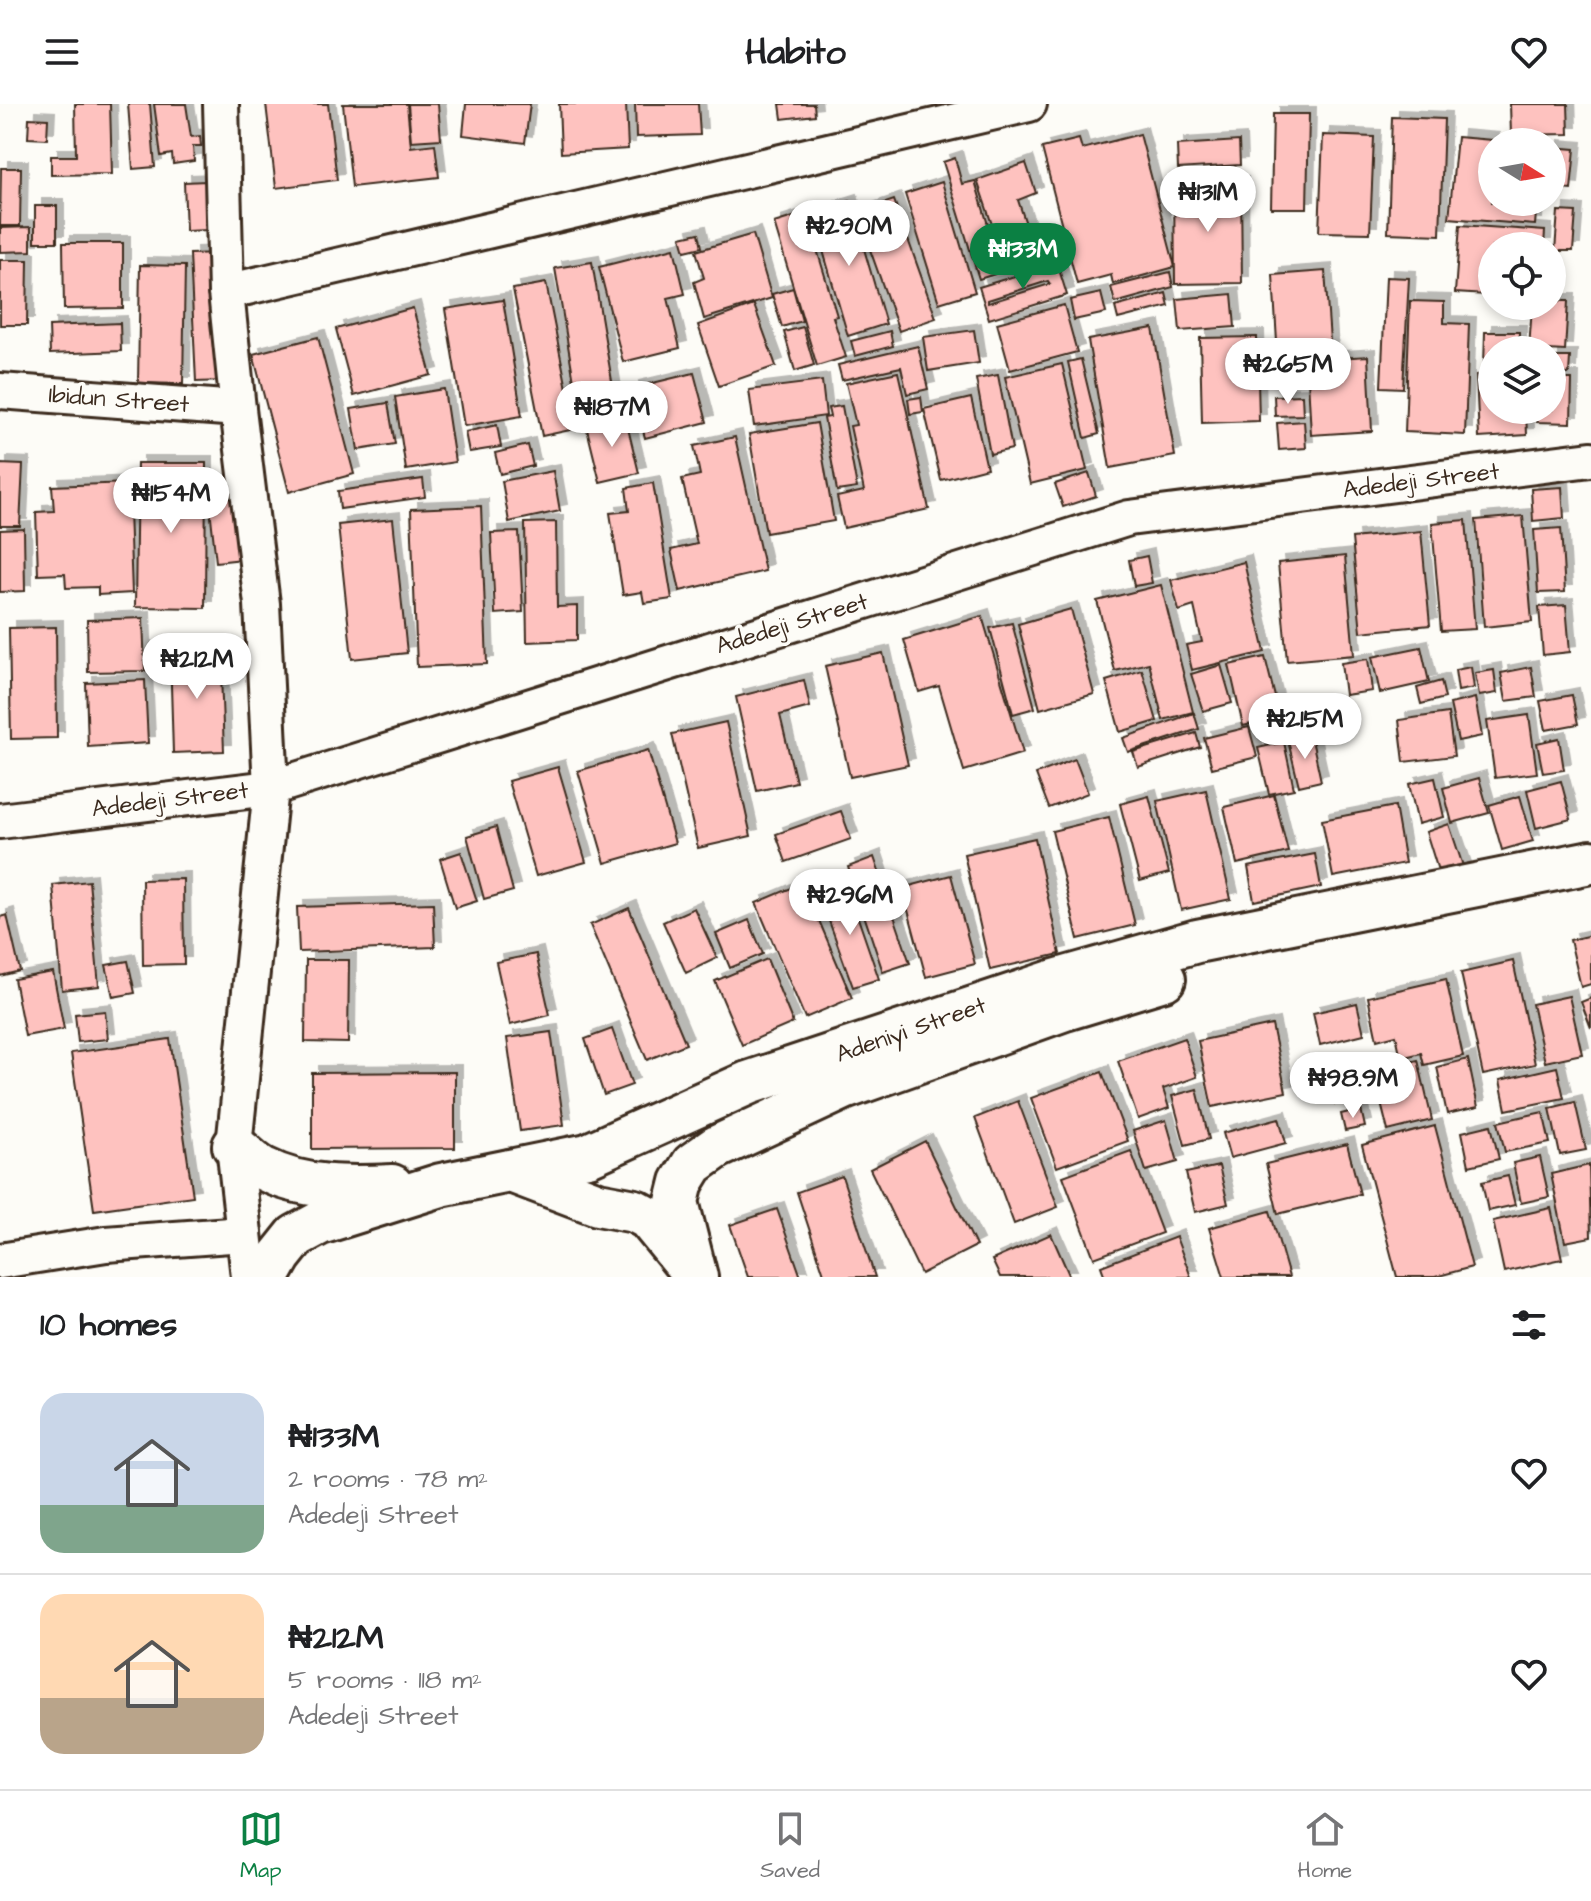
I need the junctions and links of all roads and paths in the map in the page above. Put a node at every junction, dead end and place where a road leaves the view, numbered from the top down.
1 (221, 104) edge
2 (1029, 104) edge
3 (226, 292) junction
4 (0, 391) edge
5 (238, 409) junction
6 (1591, 459) edge
7 (271, 788) junction
8 (0, 821) edge
9 (1591, 862) edge
10 (1591, 886) edge
11 (234, 1146) junction
12 (511, 1171) junction
13 (441, 1185) junction
14 (244, 1234) junction
15 (0, 1261) edge
16 (695, 1276) edge
17 (249, 1277) edge
18 (268, 1277) edge

1 - 3 street
2 - 3 street
3 - 5 street
4 - 5 street, Ibidun Street
5 - 7 street
6 - 7 street, Adedeji Street
7 - 8 street, Adedeji Street
7 - 11 street
9 - 12 street, Adeniyi Street
10 - 16 street, Adeniyi Street
11 - 13 street
11 - 14 street
12 - 13 street, Adeniyi Street
12 - 16 street
13 - 18 street, Adeniyi Street
14 - 15 street
14 - 17 street

